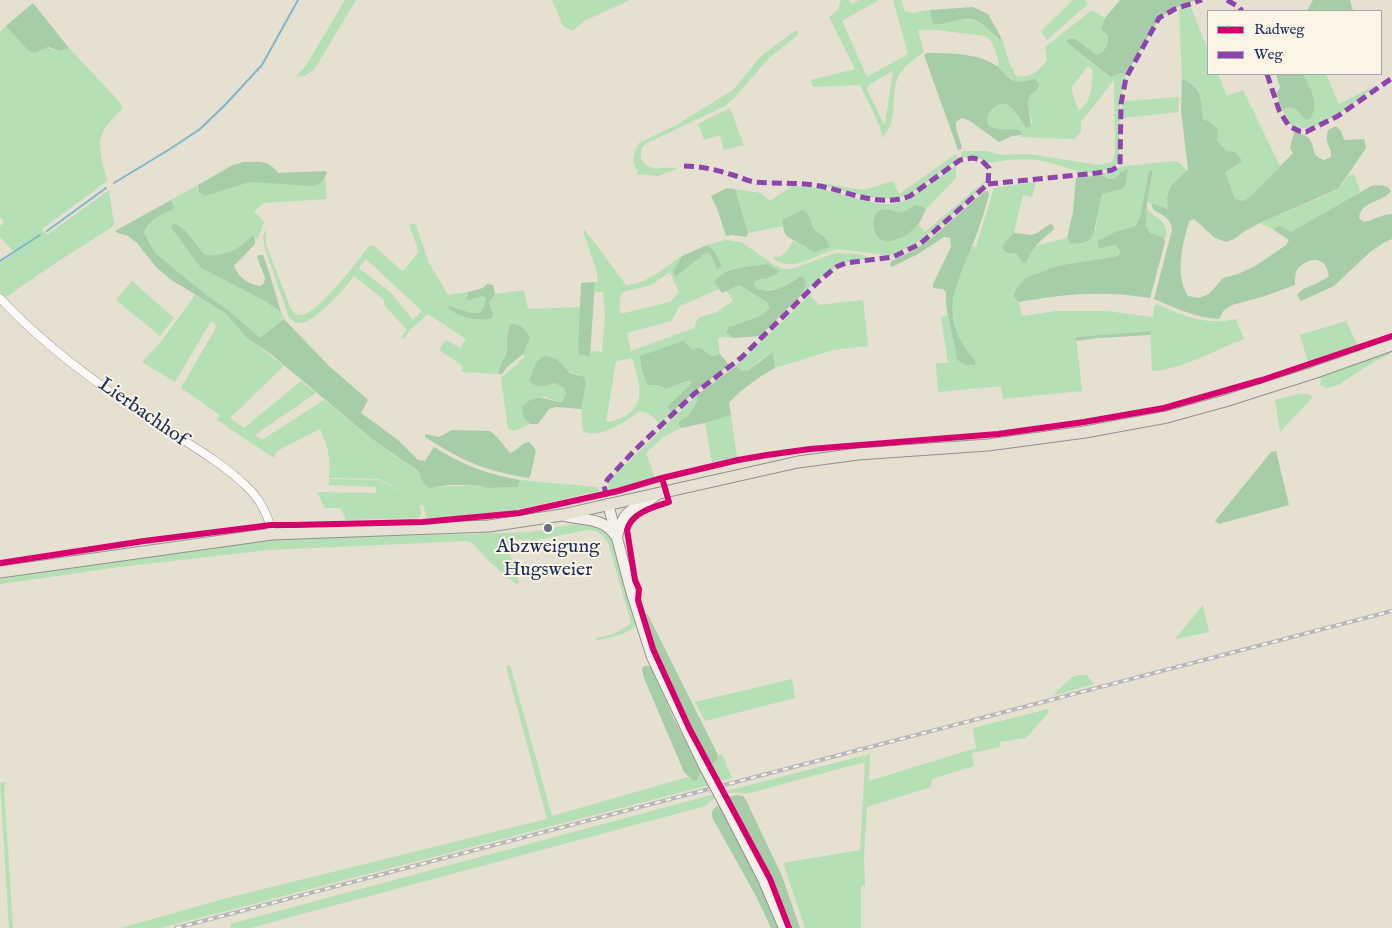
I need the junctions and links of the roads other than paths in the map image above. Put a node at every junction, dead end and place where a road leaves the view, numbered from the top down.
1 (0, 298) edge
2 (1392, 345) edge
3 (659, 493) junction
4 (608, 504) junction
5 (562, 515) junction
6 (272, 534) junction
7 (617, 538) junction
8 (0, 572) edge
9 (783, 924) edge

1 - 6 street, Lierbachhof
2 - 3 main road
3 - 4 main road
3 - 7 street
4 - 5 main road
4 - 7 street
5 - 6 main road
5 - 7 street
6 - 8 main road
7 - 9 street, bridge

